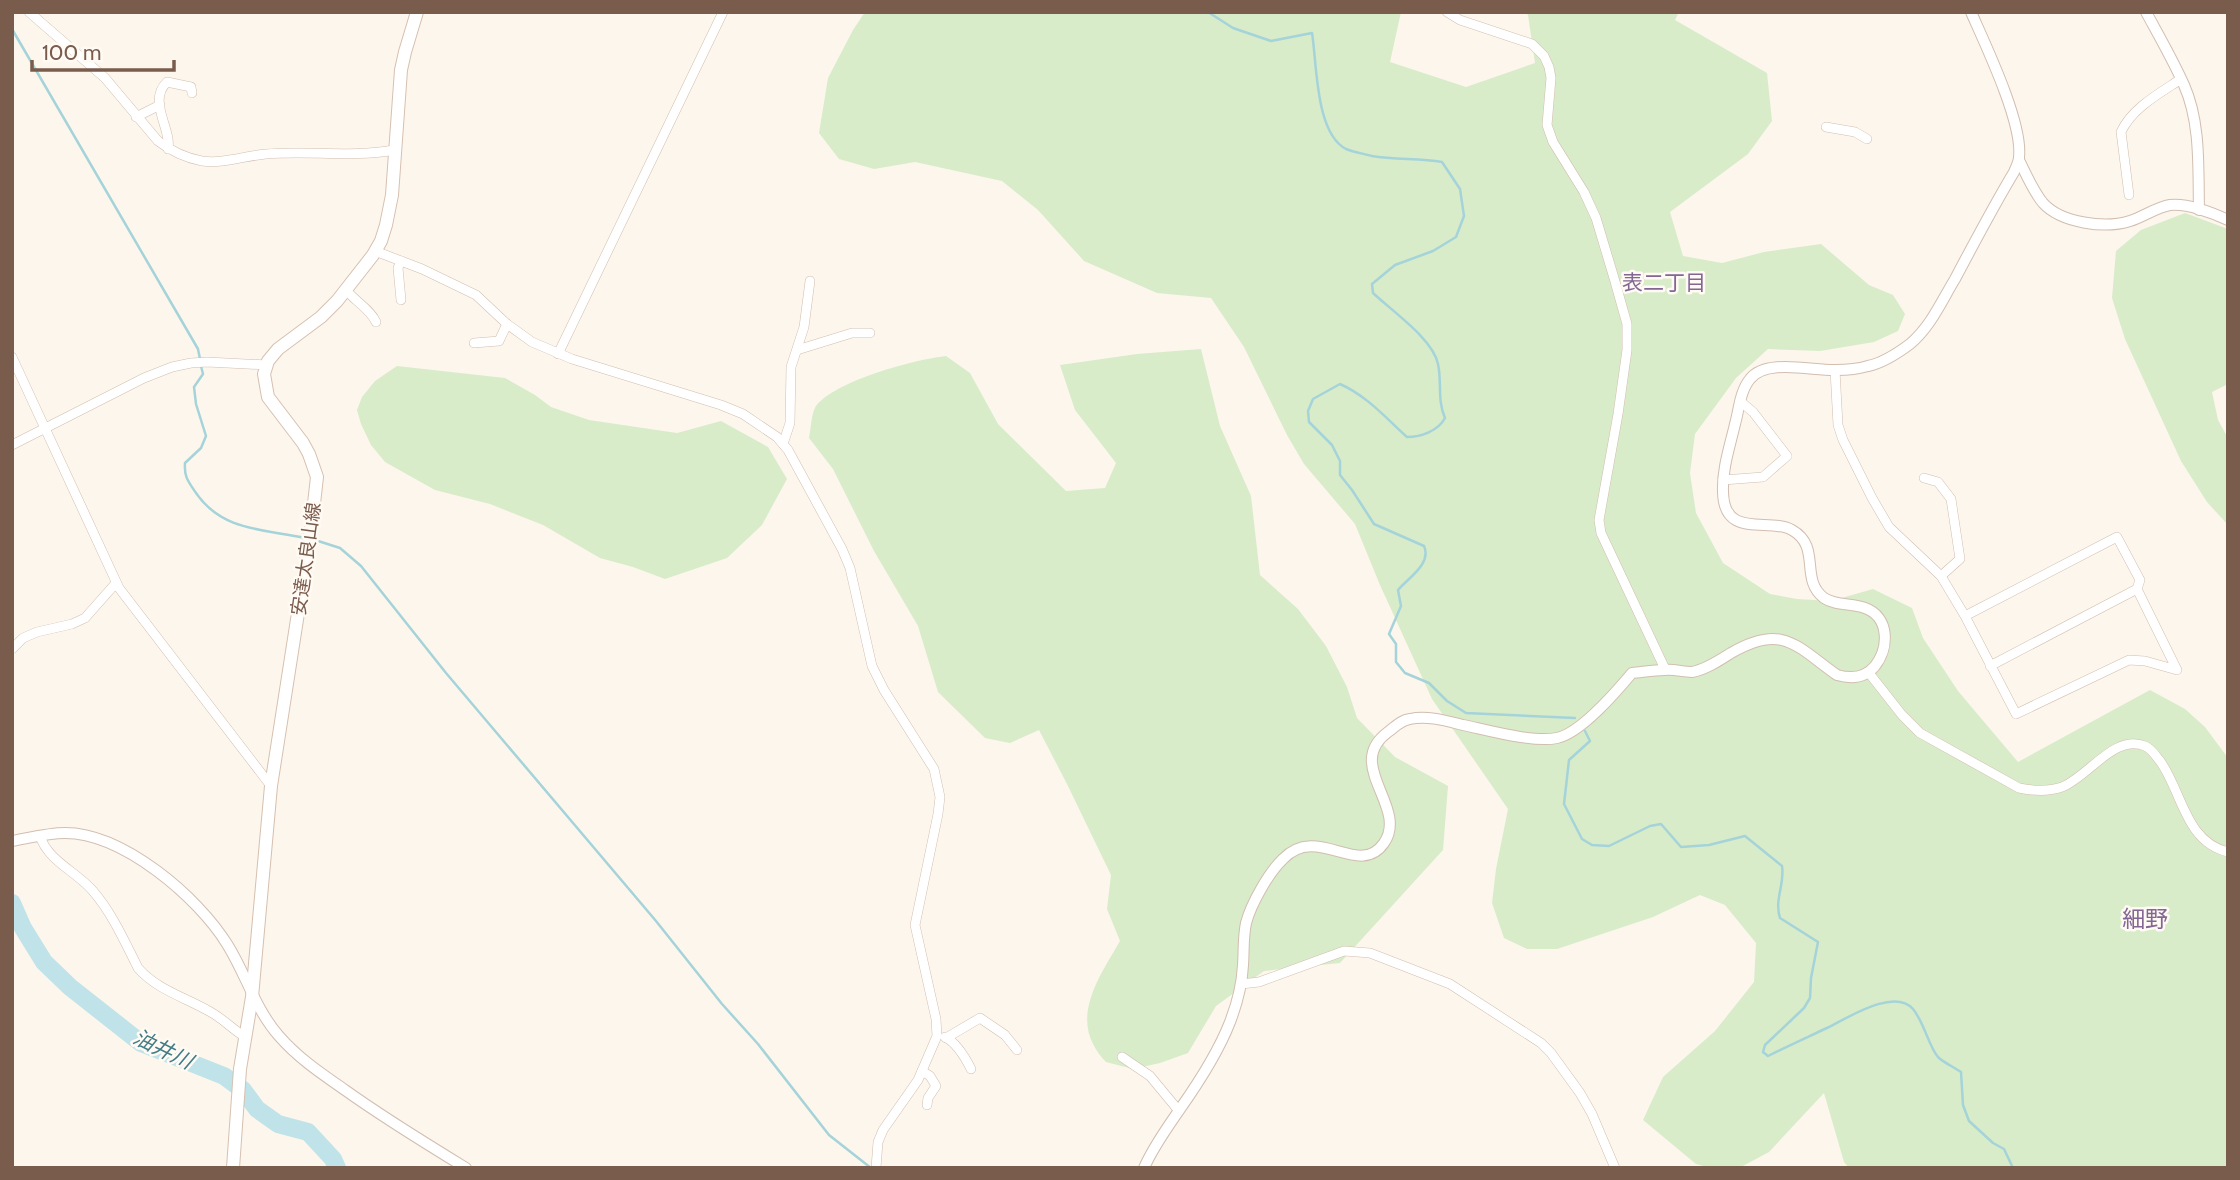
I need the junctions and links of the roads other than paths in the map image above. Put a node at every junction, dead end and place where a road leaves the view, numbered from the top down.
1 (29, 12) edge
2 (418, 12) edge
3 (723, 12) edge
4 (1447, 12) edge
5 (1971, 12) edge
6 (2146, 12) edge
7 (2181, 79) junction
8 (192, 93) dead end
9 (160, 105) junction
10 (136, 117) junction
11 (1826, 127) dead end
12 (1867, 139) dead end
13 (168, 149) junction
14 (394, 149) junction
15 (2019, 160) junction
16 (2129, 195) dead end
17 (2199, 209) junction
18 (2228, 220) edge
19 (376, 251) junction
20 (401, 261) junction
21 (810, 281) dead end
22 (346, 290) junction
23 (401, 300) dead end
24 (376, 322) dead end
25 (507, 324) junction
26 (870, 333) dead end
27 (474, 343) dead end
28 (797, 350) junction
29 (558, 354) junction
30 (12, 357) edge
31 (267, 365) junction
32 (1835, 370) junction
33 (1740, 401) junction
34 (44, 429) junction
35 (783, 444) junction
36 (12, 445) edge
37 (1924, 478) dead end
38 (1723, 480) junction
39 (1941, 576) junction
40 (116, 583) junction
41 (2137, 589) junction
42 (1965, 616) junction
43 (12, 649) edge
44 (1990, 666) junction
45 (1665, 670) junction
46 (1869, 673) junction
47 (271, 786) junction
48 (40, 836) junction
49 (12, 841) edge
50 (2228, 852) edge
51 (1241, 984) junction
52 (252, 997) junction
53 (937, 1033) junction
54 (245, 1037) junction
55 (946, 1038) junction
56 (1017, 1051) dead end
57 (1122, 1057) dead end
58 (971, 1069) dead end
59 (922, 1071) junction
60 (927, 1105) dead end
61 (1179, 1111) junction
62 (876, 1164) edge
63 (233, 1168) edge
64 (466, 1168) edge
65 (1144, 1168) edge
66 (1615, 1168) edge

1 - 10 street
2 - 14 main road
3 - 29 street
4 - 45 street
5 - 15 street
6 - 7 street
7 - 16 street
7 - 17 street
8 - 9 street
9 - 10 street
9 - 13 street
10 - 13 street
11 - 12 street
13 - 14 street
14 - 19 main road
15 - 17 street
15 - 32 street
17 - 18 street
19 - 20 street
19 - 22 main road
20 - 23 street
20 - 25 street
21 - 28 street
22 - 24 street
22 - 31 main road
25 - 27 street
25 - 29 street
26 - 28 street
28 - 35 street
29 - 35 street
30 - 34 street
31 - 34 street
31 - 47 main road, 安達太良山線
32 - 33 street
32 - 39 street
33 - 38 street
33 - 38 street
34 - 36 street
34 - 40 street
35 - 53 street
37 - 39 street
38 - 46 street
39 - 42 street
40 - 43 street
40 - 47 street
41 - 42 street
41 - 44 street
41 - 44 street
42 - 44 street
45 - 46 street
45 - 51 street
46 - 50 street
47 - 52 main road, 安達太良山線
48 - 49 street
48 - 52 street
48 - 54 street
51 - 61 street
51 - 66 street
52 - 54 main road, 安達太良山線
52 - 64 street
53 - 55 street
53 - 59 street
54 - 63 main road, 安達太良山線
55 - 56 street
55 - 58 street
57 - 61 street
59 - 60 street
59 - 62 street
61 - 65 street

